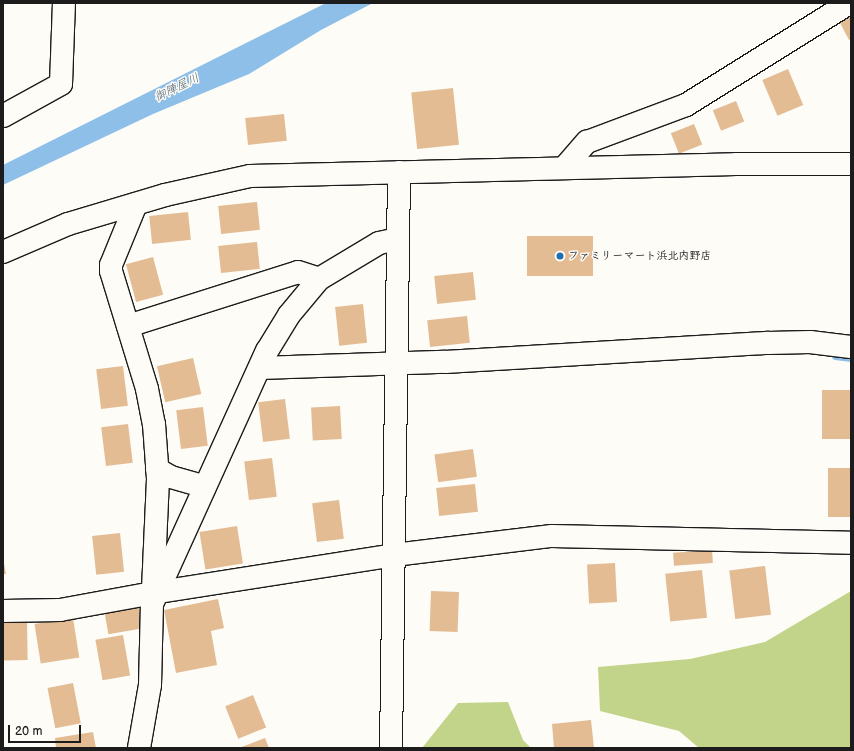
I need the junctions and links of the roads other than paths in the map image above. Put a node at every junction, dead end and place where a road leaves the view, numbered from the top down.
1 (64, 3) edge
2 (849, 3) edge
3 (3, 116) edge
4 (851, 164) edge
5 (564, 168) junction
6 (399, 172) junction
7 (136, 204) junction
8 (398, 239) junction
9 (3, 252) edge
10 (319, 279) junction
11 (128, 326) junction
12 (851, 347) edge
13 (397, 363) junction
14 (260, 368) junction
15 (157, 469) junction
16 (205, 487) junction
17 (851, 542) edge
18 (394, 556) junction
19 (156, 592) junction
20 (3, 611) edge
21 (139, 748) edge
22 (391, 748) edge

1 - 3 street
2 - 5 street
4 - 5 street
5 - 6 street
6 - 7 street
6 - 8 street
7 - 9 street
7 - 11 street
8 - 10 street
8 - 13 street
10 - 11 street
10 - 14 street
11 - 15 street
12 - 13 street
13 - 14 street
13 - 18 street
14 - 16 street
15 - 16 street
15 - 19 street
16 - 19 street
17 - 18 street
18 - 19 street
18 - 22 street
19 - 20 street
19 - 21 street

